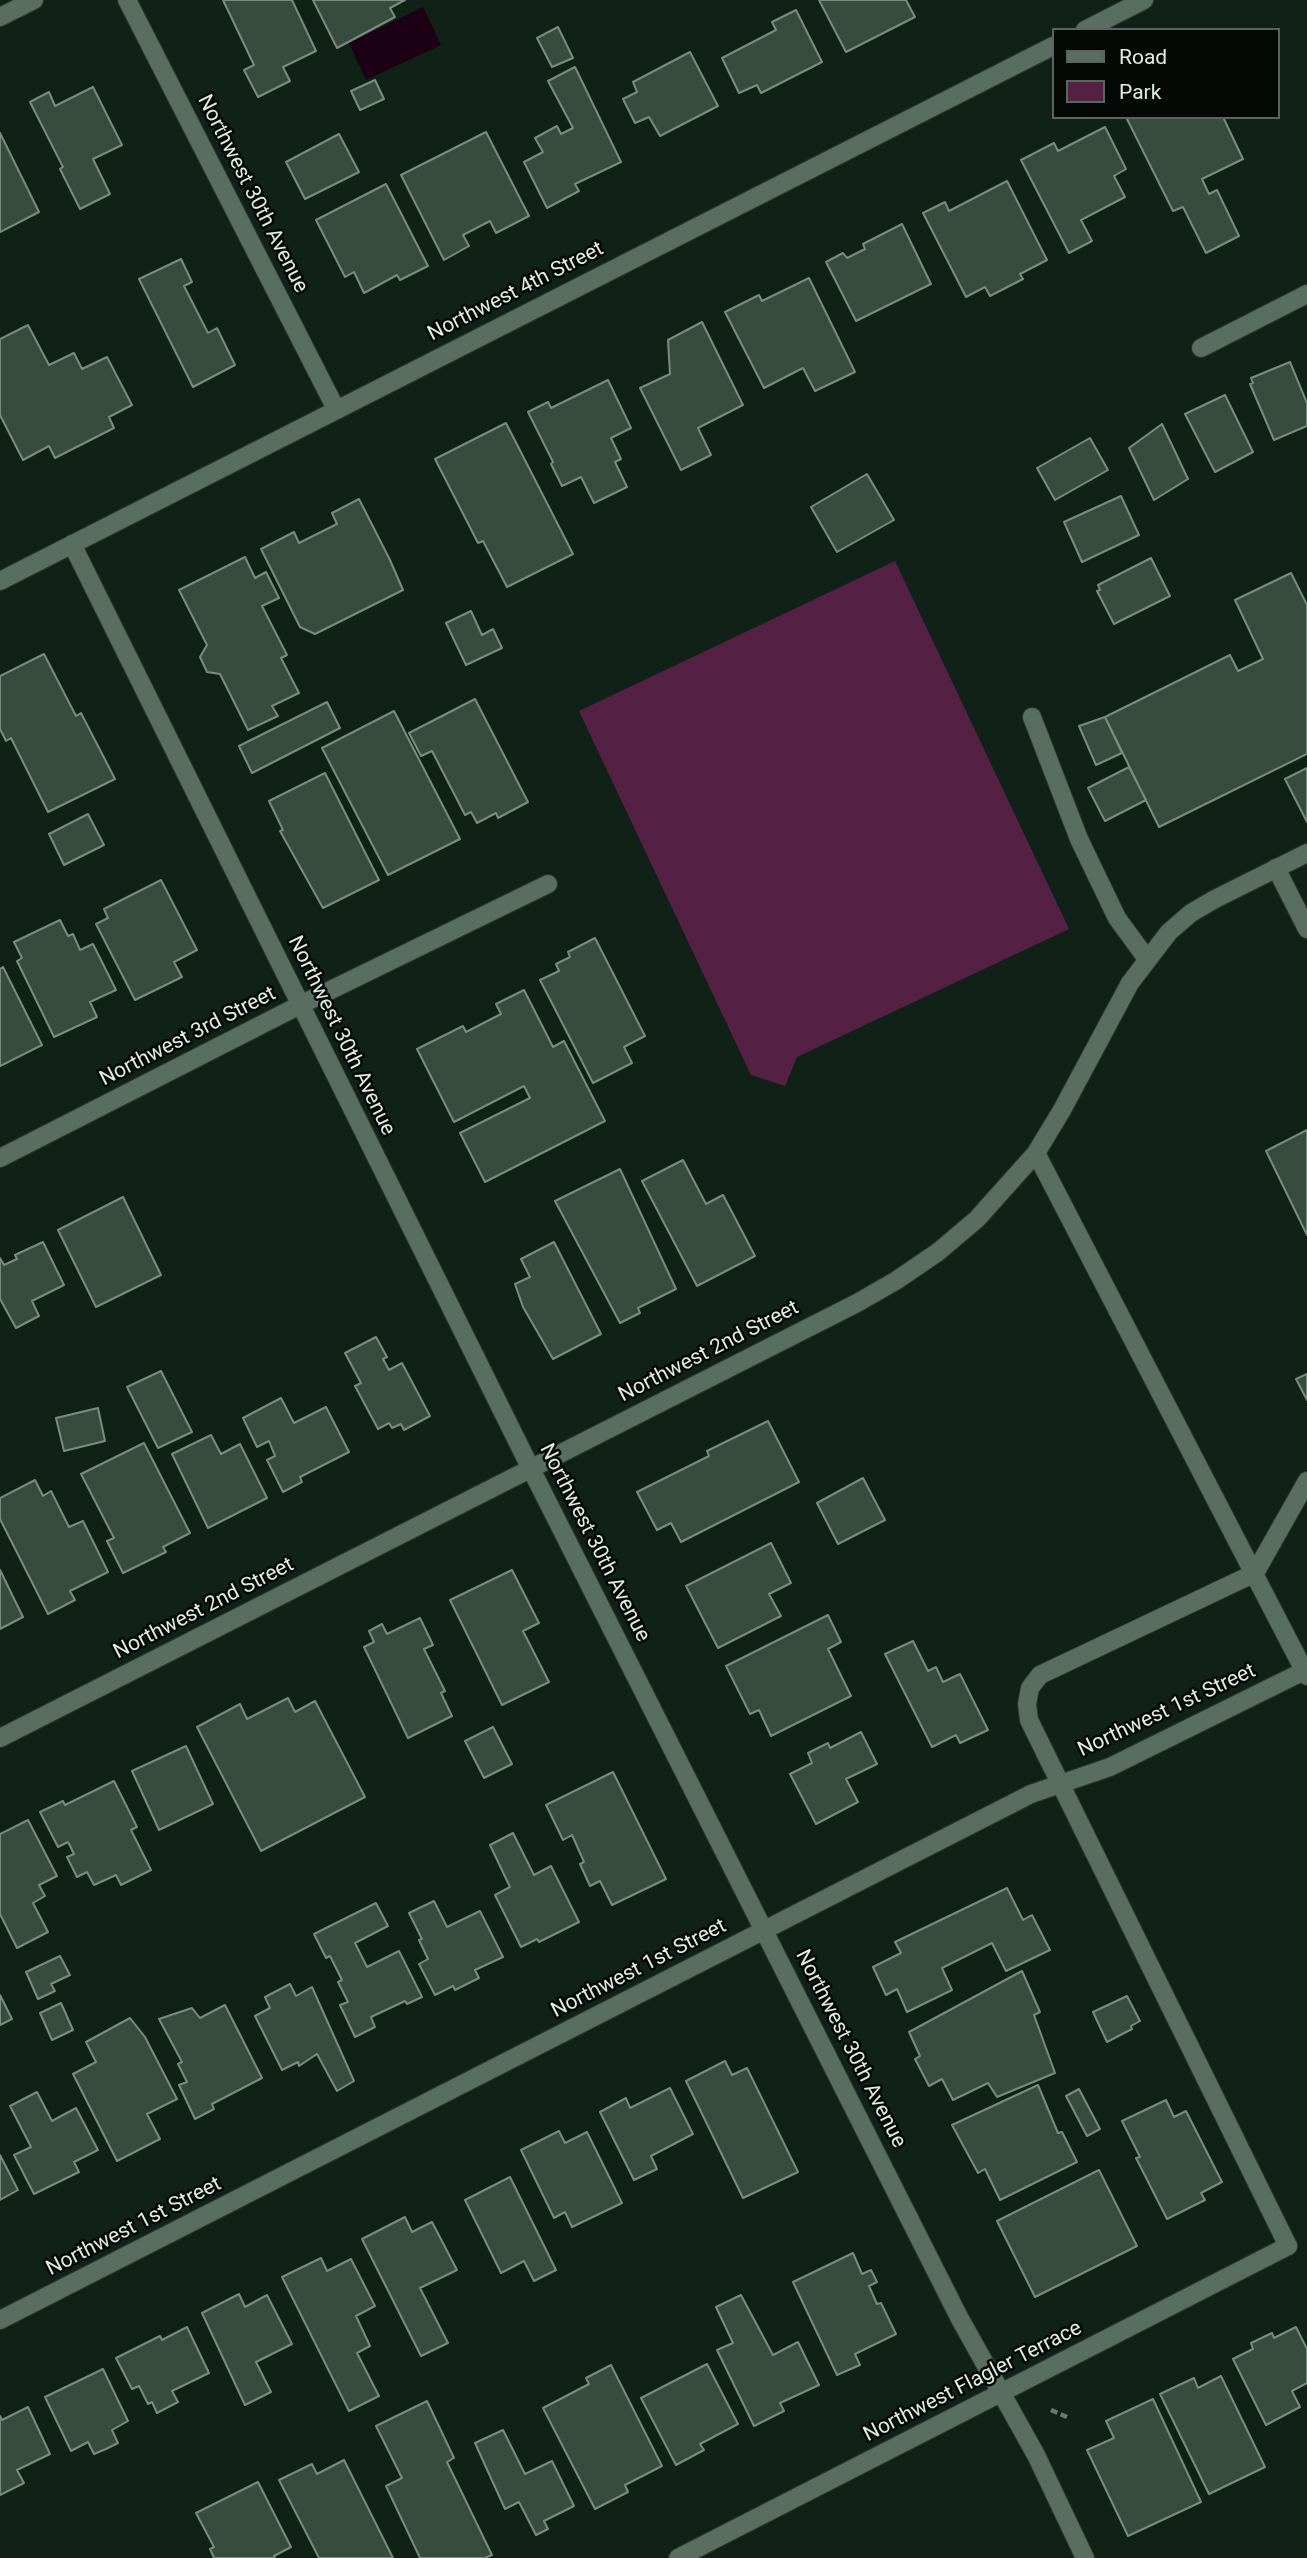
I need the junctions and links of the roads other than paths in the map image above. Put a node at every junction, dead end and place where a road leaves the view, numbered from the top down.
1 (34, 0) edge
2 (127, 0) edge
3 (1144, 0) edge
4 (0, 17) edge
5 (1089, 28) edge
6 (1052, 47) edge
7 (1307, 294) edge
8 (1200, 348) dead end
9 (336, 409) junction
10 (72, 544) junction
11 (0, 581) edge
12 (1032, 717) dead end
13 (1307, 853) edge
14 (1276, 868) junction
15 (548, 884) dead end
16 (1307, 929) edge
17 (1147, 959) junction
18 (300, 1005) junction
19 (1036, 1153) junction
20 (0, 1158) edge
21 (531, 1469) junction
22 (1307, 1482) edge
23 (1255, 1573) junction
24 (1306, 1672) edge
25 (0, 1738) edge
26 (1060, 1784) junction
27 (764, 1931) junction
28 (0, 2320) edge
29 (1002, 2394) junction
30 (678, 2558) edge
31 (1085, 2558) edge

1 - 4 street
2 - 9 street, Northwest 30th Avenue
3 - 5 street
6 - 9 street, Northwest 4th Street
7 - 8 street
9 - 10 street, Northwest 4th Street
10 - 11 street, Northwest 4th Street
10 - 18 street, Northwest 30th Avenue
12 - 17 street
13 - 14 street, Northwest 2nd Street
14 - 16 street
14 - 17 street, Northwest 2nd Street
15 - 18 street, Northwest 3rd Street
17 - 19 street, Northwest 2nd Street
18 - 20 street, Northwest 3rd Street
18 - 21 street, Northwest 30th Avenue
19 - 21 street, Northwest 2nd Street
19 - 23 street
21 - 25 street, Northwest 2nd Street
21 - 27 street, Northwest 30th Avenue
22 - 23 street
23 - 24 street
23 - 26 street
24 - 26 street, Northwest 1st Street
26 - 27 street, Northwest 1st Street
26 - 29 street, Northwest Flagler Terrace
27 - 28 street, Northwest 1st Street
27 - 29 street, Northwest 30th Avenue
29 - 30 street, Northwest Flagler Terrace
29 - 31 street, Northwest 30th Avenue

